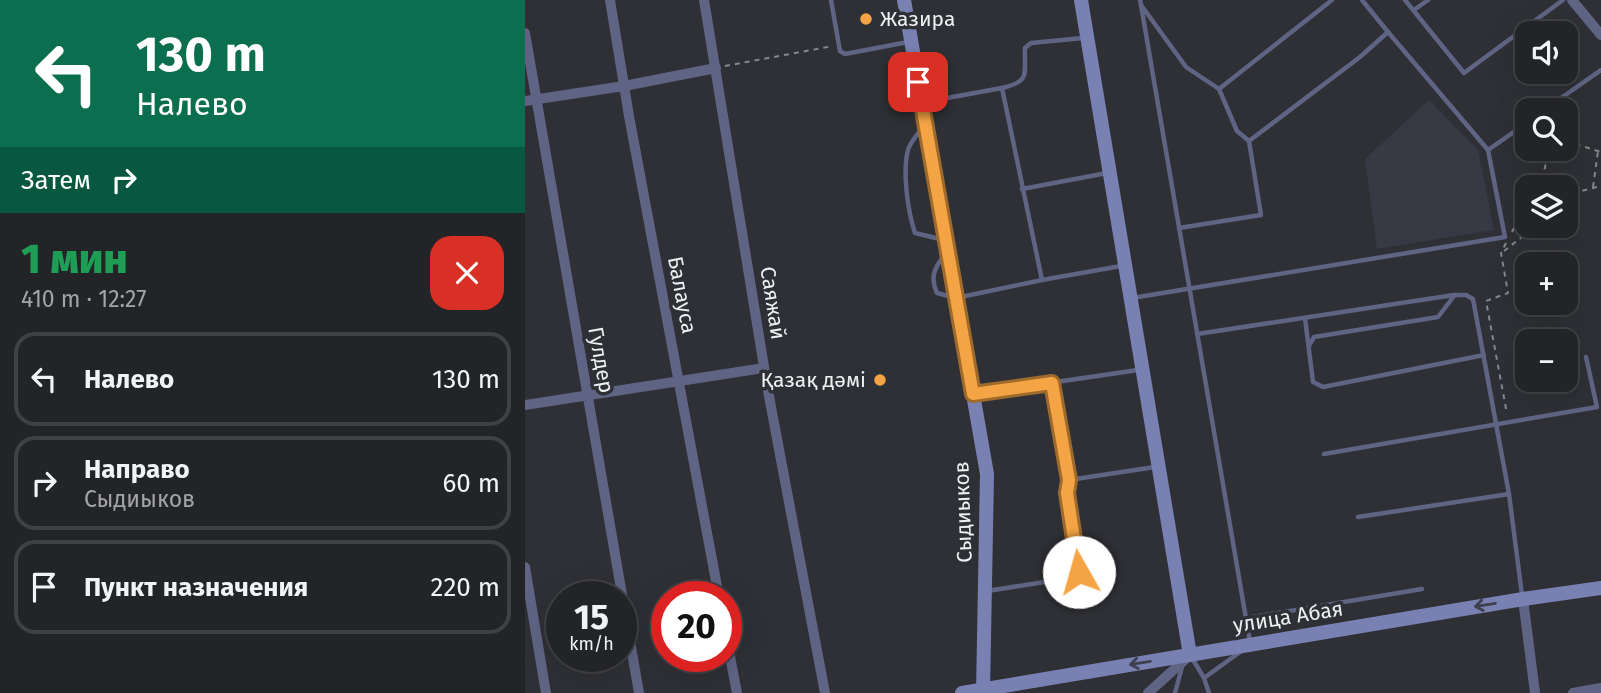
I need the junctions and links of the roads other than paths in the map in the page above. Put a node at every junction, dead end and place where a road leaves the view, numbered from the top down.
1 (610, 0) edge
2 (704, 0) edge
3 (831, 0) edge
4 (904, 0) edge
5 (1081, 0) edge
6 (1332, 0) edge
7 (1362, 0) edge
8 (1405, 0) edge
9 (1428, 0) edge
10 (1563, 0) edge
11 (1572, 0) edge
12 (1140, 2) edge
13 (1414, 10) junction
14 (1388, 32) junction
15 (525, 33) edge
16 (1601, 34) edge
17 (1087, 37) junction
18 (911, 41) junction
19 (716, 68) junction
20 (1601, 70) edge
21 (624, 86) junction
22 (1002, 88) junction
23 (1219, 89) junction
24 (1561, 98) edge
25 (536, 99) junction
26 (525, 101) edge
27 (922, 103) junction
28 (925, 123) junction
29 (1515, 131) edge
30 (1249, 141) junction
31 (1488, 150) junction
32 (1110, 172) junction
33 (1021, 189) junction
34 (1179, 228) junction
35 (947, 246) junction
36 (1126, 265) junction
37 (1042, 280) junction
38 (1189, 289) junction
39 (1454, 295) junction
40 (956, 298) junction
41 (1131, 299) junction
42 (1305, 318) junction
43 (1197, 334) junction
44 (1308, 346) junction
45 (1484, 355) junction
46 (1586, 357) dead end
47 (764, 368) junction
48 (1143, 369) junction
49 (678, 382) junction
50 (1052, 383) junction
51 (973, 394) junction
52 (588, 396) junction
53 (525, 405) edge
54 (1599, 407) edge
55 (1496, 424) junction
56 (1324, 454) dead end
57 (1159, 466) junction
58 (1069, 480) junction
59 (1509, 494) junction
60 (1358, 517) dead end
61 (525, 567) edge
62 (716, 581) edge
63 (1601, 588) edge
64 (1422, 589) dead end
65 (986, 591) junction
66 (1523, 599) junction
67 (1247, 627) junction
68 (1251, 645) junction
69 (1187, 659) junction
70 (733, 672) edge
71 (1204, 678) junction
72 (1601, 688) edge
73 (983, 691) edge
74 (547, 693) edge
75 (639, 693) edge
76 (737, 693) edge
77 (825, 693) edge
78 (962, 693) edge
79 (1148, 693) edge
80 (1175, 693) edge
81 (1209, 693) edge
82 (1535, 693) edge
83 (1573, 693) edge

1 - 21 street, Балауса
2 - 19 street, Саяжай
3 - 18 lane
4 - 18 street, Сыдиыков
5 - 17 street
6 - 23 lane
7 - 14 lane
8 - 13 lane
9 - 13 lane
10 - 13 lane
11 - 16 street
12 - 23 lane
12 - 34 lane
14 - 30 lane
14 - 31 lane
15 - 25 street, Гулдер
17 - 22 lane
17 - 32 street
18 - 27 street, Сыдиыков
19 - 21 street
19 - 47 street, Саяжай
20 - 24 lane
21 - 25 street
21 - 49 street, Балауса
22 - 27 lane
22 - 33 lane
23 - 30 lane
25 - 26 street
25 - 52 street, Гулдер
27 - 28 street, Сыдиыков
28 - 35 street, Сыдиыков
28 - 35 lane
29 - 31 lane
30 - 34 lane
31 - 38 lane
32 - 33 lane
32 - 36 street
33 - 37 lane
34 - 38 lane
35 - 40 street, Сыдиыков
36 - 37 lane
36 - 41 street
37 - 40 lane
38 - 41 lane
38 - 43 lane
39 - 42 lane
39 - 44 lane
39 - 45 lane
40 - 51 street, Сыдиыков
41 - 48 street
42 - 43 lane
42 - 44 lane
43 - 67 lane
44 - 45 lane
45 - 55 lane
46 - 54 lane
47 - 49 street
47 - 77 street, Саяжай
48 - 50 lane
48 - 57 street
49 - 52 street
49 - 62 street, Балауса
50 - 51 lane
50 - 58 lane
51 - 65 street, Сыдиыков
52 - 53 street
52 - 75 street, Гулдер
54 - 55 lane
55 - 56 lane
55 - 59 lane
57 - 58 lane
57 - 69 street
58 - 65 lane
59 - 60 lane
59 - 66 lane
61 - 74 street
63 - 66 street, улица Абая
64 - 67 lane
65 - 73 street, Сыдиыков
66 -> 68 street, улица Абая
66 - 82 street
67 - 68 lane
68 - 69 street, улица Абая
68 - 71 lane
69 - 71 lane
69 -> 73 street, улица Абая
69 - 79 street
69 - 80 lane
70 - 76 street
71 - 81 lane
72 - 83 street
73 - 78 street, улица Абая

